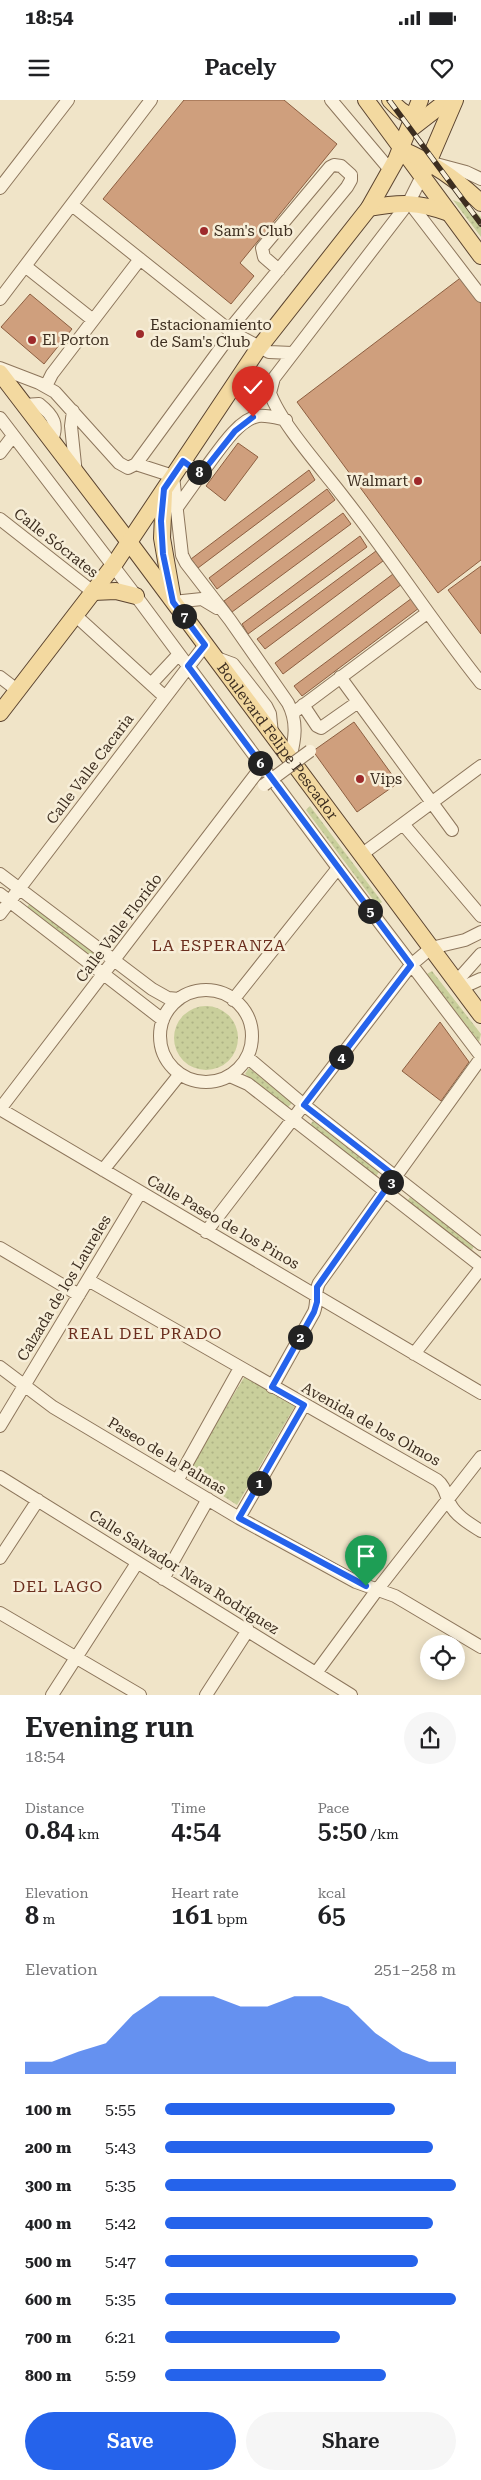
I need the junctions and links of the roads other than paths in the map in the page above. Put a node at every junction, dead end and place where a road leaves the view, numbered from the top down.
1 (68, 100) edge
2 (151, 100) edge
3 (331, 100) edge
4 (366, 100) edge
5 (390, 100) edge
6 (420, 100) edge
7 (448, 100) edge
8 (455, 100) edge
9 (416, 121) junction
10 (401, 149) junction
11 (425, 169) junction
12 (391, 171) junction
13 (481, 179) edge
14 (0, 188) edge
15 (409, 202) junction
16 (481, 203) edge
17 (72, 205) junction
18 (369, 208) junction
19 (449, 213) junction
20 (481, 256) edge
21 (140, 259) junction
22 (25, 266) junction
23 (279, 270) junction
24 (481, 296) edge
25 (0, 299) edge
26 (93, 320) junction
27 (258, 349) junction
28 (292, 353) junction
29 (0, 368) edge
30 (0, 373) edge
31 (46, 386) junction
32 (73, 412) junction
33 (0, 418) edge
34 (286, 420) junction
35 (13, 436) junction
36 (0, 453) edge
37 (183, 461) junction
38 (136, 464) junction
39 (201, 474) junction
40 (76, 475) junction
41 (169, 483) junction
42 (176, 508) junction
43 (0, 519) edge
44 (129, 542) junction
45 (113, 566) junction
46 (93, 592) junction
47 (136, 596) junction
48 (173, 602) junction
49 (427, 613) junction
50 (75, 615) junction
51 (230, 620) junction
52 (209, 651) junction
53 (179, 654) junction
54 (188, 666) junction
55 (0, 677) edge
56 (340, 678) junction
57 (481, 683) edge
58 (151, 684) junction
59 (17, 690) junction
60 (165, 697) junction
61 (358, 702) junction
62 (298, 709) junction
63 (0, 713) edge
64 (310, 751) dead end
65 (290, 759) junction
66 (262, 766) junction
67 (481, 766) edge
68 (264, 785) dead end
69 (432, 804) junction
70 (403, 824) junction
71 (452, 830) dead end
72 (361, 855) junction
73 (338, 868) junction
74 (0, 874) edge
75 (19, 888) junction
76 (5, 897) edge
77 (480, 913) edge
78 (0, 914) edge
79 (481, 932) edge
80 (432, 948) junction
81 (481, 954) edge
82 (115, 961) junction
83 (411, 965) junction
84 (104, 975) junction
85 (481, 979) edge
86 (458, 985) junction
87 (179, 999) junction
88 (233, 1000) junction
89 (481, 1015) edge
90 (162, 1020) junction
91 (247, 1057) junction
92 (481, 1057) edge
93 (180, 1074) junction
94 (230, 1076) junction
95 (304, 1105) junction
96 (0, 1109) edge
97 (293, 1119) junction
98 (103, 1170) junction
99 (395, 1176) junction
100 (385, 1191) junction
101 (140, 1192) junction
102 (206, 1232) junction
103 (481, 1244) edge
104 (0, 1248) edge
105 (481, 1267) edge
106 (88, 1280) junction
107 (79, 1294) junction
108 (316, 1295) junction
109 (414, 1354) junction
110 (0, 1367) edge
111 (240, 1368) junction
112 (25, 1385) junction
113 (272, 1387) junction
114 (481, 1393) edge
115 (304, 1405) junction
116 (0, 1426) edge
117 (481, 1457) edge
118 (0, 1477) edge
119 (176, 1481) junction
120 (448, 1498) junction
121 (38, 1500) junction
122 (208, 1500) junction
123 (239, 1518) junction
124 (481, 1531) edge
125 (0, 1558) edge
126 (137, 1563) junction
127 (163, 1579) junction
128 (377, 1590) junction
129 (0, 1613) edge
130 (248, 1630) junction
131 (481, 1647) edge
132 (75, 1656) junction
133 (316, 1673) junction
134 (52, 1695) edge
135 (140, 1695) edge
136 (206, 1695) edge
137 (351, 1695) edge

1 - 14 street
2 - 17 street
3 - 12 street
4 - 10 main road
5 - 9 main road
6 - 9 main road
7 - 9 main road
8 - 11 main road
9 - 10 main road
10 - 11 main road
10 - 12 main road
11 - 13 street
11 - 15 street
11 - 16 main road
11 - 19 main road
12 - 18 main road
15 - 18 main road
15 - 19 main road
15 - 24 street
15 - 28 street
17 - 21 street
17 - 22 street
18 - 27 main road
19 - 20 main road
21 - 23 street
21 - 26 street
22 - 25 street
22 - 26 street
23 - 23 street
26 - 31 street
27 - 28 street
27 - 37 main road
27 - 38 street
28 - 34 street
29 - 31 street
30 - 40 main road, Boulevard Felipe Pescador
31 - 32 street
32 - 38 street
32 - 40 street
33 - 35 street, Boulevard Felipe Pescador
34 - 39 street
34 - 49 street
35 - 36 street
35 - 45 street, Boulevard Felipe Pescador
37 - 39 street
37 - 41 main road
38 - 41 street
39 - 42 street
40 - 44 main road, Boulevard Felipe Pescador
41 - 42 street
41 - 44 main road
41 - 48 main road
42 - 51 street
43 - 46 street, Calle Sócrates
44 - 45 main road
44 - 48 main road, Boulevard Felipe Pescador
45 - 46 main road
45 - 47 street, Boulevard Felipe Pescador
46 - 47 main road
46 - 50 main road
47 - 53 street, Boulevard Felipe Pescador
48 - 51 street
48 - 52 main road, Boulevard Felipe Pescador
49 - 56 street
49 - 57 street
50 - 58 street
50 - 59 main road
51 - 62 street
52 - 54 street, Calle Valle Cacaria
52 - 65 main road, Boulevard Felipe Pescador
53 - 54 street, Boulevard Felipe Pescador
53 - 58 street
54 - 60 street, Calle Valle Cacaria
54 - 66 street, Boulevard Felipe Pescador
55 - 59 street
56 - 61 street
56 - 62 street
58 - 60 street
59 - 63 main road
60 - 75 street, Calle Valle Cacaria
61 - 62 street
61 - 69 street
62 - 65 street
64 - 68 street, bridge
65 - 72 main road, Boulevard Felipe Pescador
66 - 73 street, Boulevard Felipe Pescador
66 - 82 street, Calle Valle Florido
67 - 69 street
69 - 70 street
69 - 71 street
70 - 72 street
70 - 77 street
72 - 80 main road, Boulevard Felipe Pescador
73 - 83 street, Boulevard Felipe Pescador
73 - 88 street
74 - 75 street
75 - 76 street, Calle Valle Cacaria
75 - 82 street
76 - 78 street, Calle Valle Cacaria
76 - 84 street
79 - 80 street
80 - 83 street
80 - 86 main road, Boulevard Felipe Pescador
81 - 86 street
82 - 84 street, Calle Valle Florido
82 - 87 street
83 - 92 street, Boulevard Felipe Pescador
83 - 95 street
84 - 90 street
84 - 96 street, Calle Valle Florido
85 - 86 street
86 - 89 main road, Boulevard Felipe Pescador
87 - 88 street
87 - 90 street
88 - 91 street
90 - 93 street
91 - 94 street
91 - 95 street
92 - 99 street
93 - 94 street
93 - 98 street
94 - 97 street
95 - 97 street
95 - 99 street
96 - 98 street, Calle Paseo de los Pinos
97 - 100 street
97 - 102 street
98 - 101 street, Calle Paseo de los Pinos
99 - 100 street
99 - 103 street
100 - 105 street
100 - 108 street
101 - 102 street, Calle Paseo de los Pinos
101 - 106 street, Calzada de los Laureles
102 - 108 street, Calle Paseo de los Pinos
104 - 107 street
105 - 109 street
106 - 107 street, Calzada de los Laureles
106 - 111 street, Avenida de los Olmos
107 - 112 street, Calzada de los Laureles
108 - 109 street, Calle Paseo de los Pinos
108 - 113 street
109 - 114 street, Calle Paseo de los Pinos
110 - 112 street, Paseo de la Palmas
111 - 113 street, Avenida de los Olmos
111 - 119 street
112 - 116 street, Calzada de los Laureles
112 - 119 street, Paseo de la Palmas
113 - 115 street, Avenida de los Olmos
115 - 120 street, Avenida de los Olmos
115 - 123 street
117 - 120 street
118 - 121 street, Calle Salvador Nava Rodríguez
119 - 122 street, Paseo de la Palmas
120 - 124 street, Avenida de los Olmos
120 - 128 street
121 - 125 street
121 - 126 street, Calle Salvador Nava Rodríguez
122 - 123 street, Paseo de la Palmas
122 - 127 street
123 - 128 street, Paseo de la Palmas
126 - 127 street, Calle Salvador Nava Rodríguez
126 - 132 street
127 - 130 street, Calle Salvador Nava Rodríguez
128 - 131 street, Paseo de la Palmas
128 - 133 street
129 - 132 street
130 - 133 street, Calle Salvador Nava Rodríguez
130 - 136 street
132 - 134 street
132 - 135 street
133 - 137 street, Calle Salvador Nava Rodríguez

